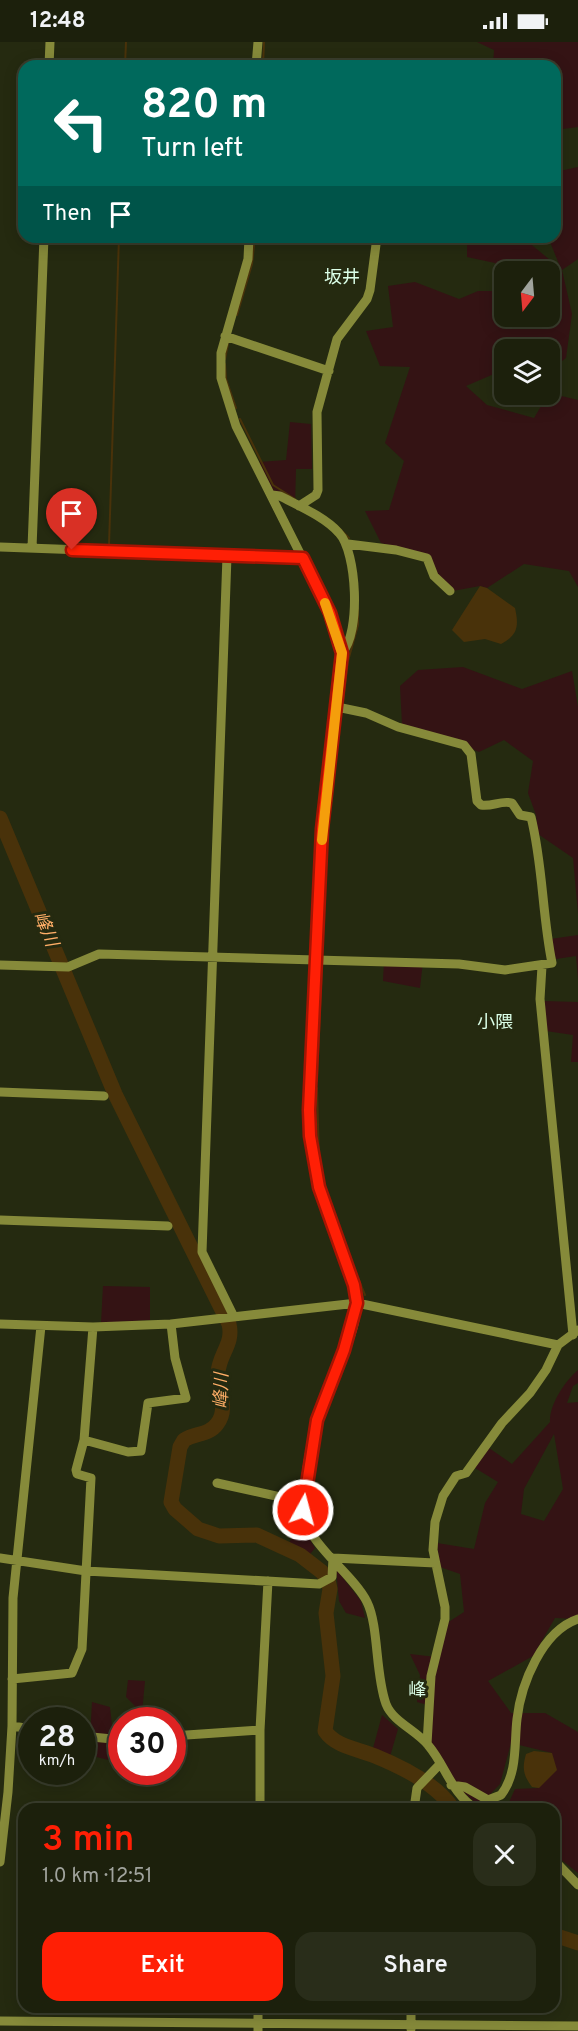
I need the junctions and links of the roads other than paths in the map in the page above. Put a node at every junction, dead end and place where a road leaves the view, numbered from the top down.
1 (50, 42) edge
2 (258, 42) edge
3 (49, 60) edge
4 (256, 60) edge
5 (44, 243) edge
6 (249, 243) edge
7 (376, 243) edge
8 (225, 336) junction
9 (329, 371) junction
10 (272, 495) junction
11 (299, 506) junction
12 (348, 543) junction
13 (0, 547) edge
14 (32, 548) junction
15 (227, 556) junction
16 (303, 558) junction
17 (450, 591) dead end
18 (342, 653) junction
19 (338, 707) junction
20 (212, 957) junction
21 (316, 960) junction
22 (0, 965) edge
23 (542, 966) junction
24 (0, 1092) edge
25 (104, 1096) dead end
26 (0, 1220) edge
27 (168, 1226) dead end
28 (357, 1303) junction
29 (234, 1317) junction
30 (0, 1324) edge
31 (171, 1324) junction
32 (41, 1326) junction
33 (93, 1327) junction
34 (576, 1333) edge
35 (558, 1345) junction
36 (84, 1440) junction
37 (217, 1483) dead end
38 (303, 1502) junction
39 (0, 1558) edge
40 (333, 1558) junction
41 (17, 1559) junction
42 (435, 1563) junction
43 (86, 1571) junction
44 (268, 1581) junction
45 (578, 1619) edge
46 (12, 1678) junction
47 (12, 1726) junction
48 (18, 1727) edge
49 (260, 1730) junction
50 (186, 1735) edge
51 (427, 1744) junction
52 (439, 1765) junction
53 (451, 1785) junction
54 (260, 1803) edge
55 (415, 1803) edge
56 (470, 1803) edge
57 (0, 1862) edge
58 (560, 1866) edge
59 (578, 1885) edge
60 (0, 2021) edge
61 (578, 2026) edge
62 (258, 2027) edge
63 (411, 2028) edge

1 - 3 street
2 - 4 street
5 - 14 street
6 - 8 street
7 - 9 street
8 - 9 street
8 - 10 street
9 - 11 street
10 - 11 street
10 - 16 street
11 - 12 street
12 - 17 street
12 - 18 street
13 - 14 street
14 - 15 street
15 - 16 street
15 - 20 street
16 - 18 street
18 - 19 street
19 - 21 street
19 - 23 street
20 - 21 street
20 - 22 street
20 - 29 street
21 - 23 street
21 - 28 street
23 - 34 street
24 - 25 street
26 - 27 street
28 - 29 street
28 - 35 street
28 - 38 street
29 - 31 street
30 - 32 street
31 - 33 street
31 - 36 street
32 - 33 street
32 - 41 street
33 - 36 street
34 - 35 street
35 - 42 street
36 - 43 street
37 - 38 street
38 - 40 street
39 - 41 street
40 - 42 street
40 - 44 street
40 - 51 street
41 - 43 street
41 - 46 street
42 - 51 street
43 - 44 street
43 - 46 street
44 - 49 street
45 - 53 street
46 - 47 street
47 - 48 street
47 - 57 street
49 - 50 street
49 - 54 street
51 - 52 street
52 - 53 street
52 - 55 street
53 - 56 street
58 - 59 street
60 - 62 street
61 - 63 street
62 - 63 street

